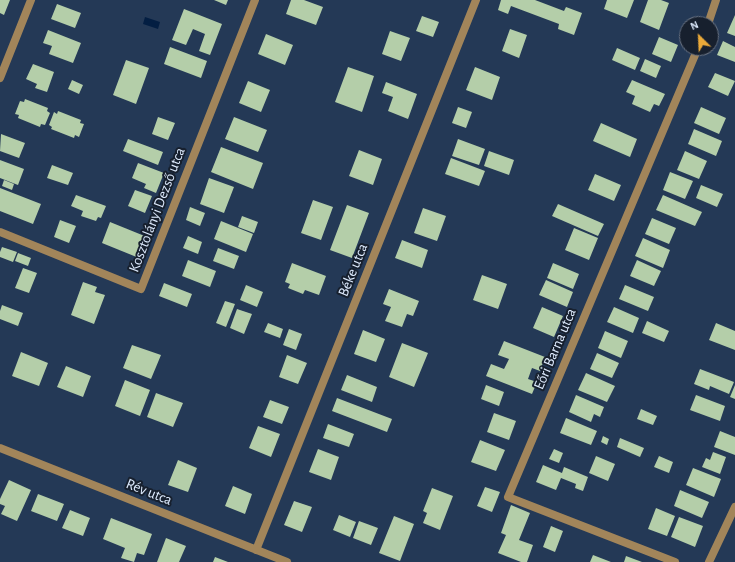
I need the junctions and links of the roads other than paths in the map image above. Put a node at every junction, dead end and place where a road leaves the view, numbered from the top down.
1 (32, 0) edge
2 (255, 0) edge
3 (476, 0) edge
4 (716, 0) edge
5 (711, 16) edge
6 (695, 56) edge
7 (0, 78) edge
8 (0, 232) edge
9 (0, 448) edge
10 (735, 506) edge
11 (256, 550) junction
12 (287, 562) edge
13 (675, 562) edge
14 (709, 562) edge

1 - 7 street
2 - 8 street, Kosztolányi Dezső utca
3 - 11 street, Béke utca
4 - 5 street
6 - 13 street, Eőri Barna utca
9 - 11 street, Rév utca
10 - 14 street
11 - 12 street, Rév utca

